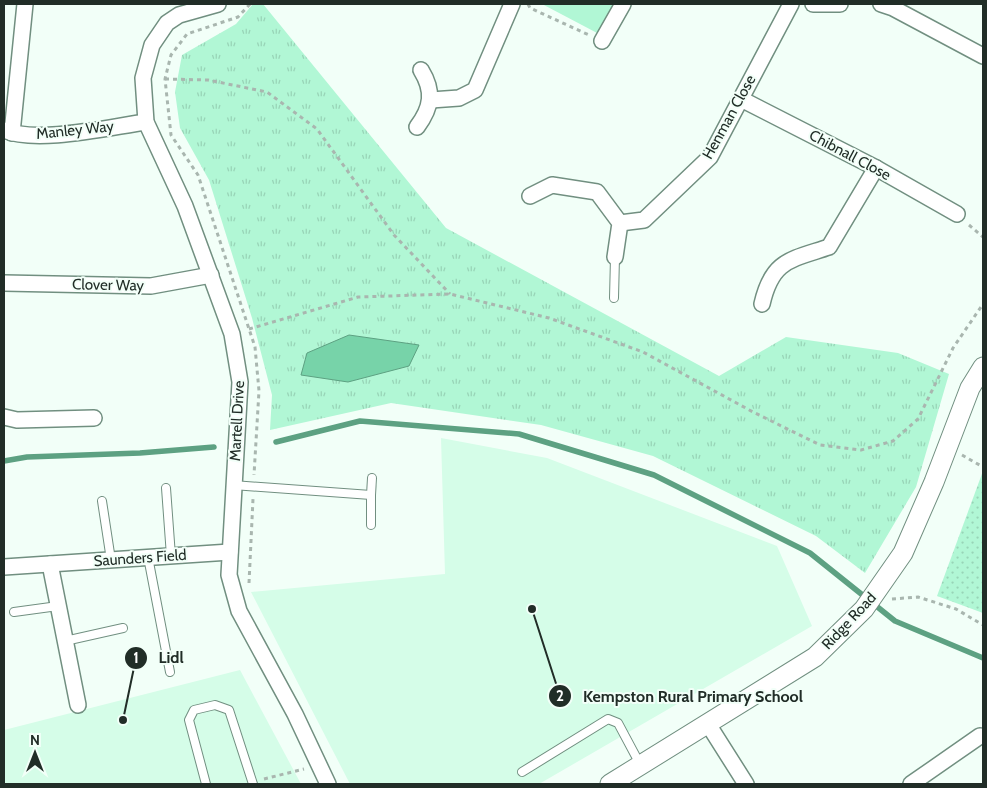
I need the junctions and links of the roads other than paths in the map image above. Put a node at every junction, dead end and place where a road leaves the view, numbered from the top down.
1 (25, 4) edge
2 (218, 4) edge
3 (512, 4) edge
4 (623, 4) edge
5 (791, 4) edge
6 (813, 4) edge
7 (840, 4) edge
8 (881, 4) edge
9 (175, 9) edge
10 (914, 10) edge
11 (602, 41) road end
12 (983, 56) edge
13 (421, 70) dead end
14 (741, 99) junction
15 (431, 100) junction
16 (146, 122) junction
17 (417, 127) dead end
18 (8, 131) edge
19 (876, 168) junction
20 (530, 196) dead end
21 (957, 214) dead end
22 (620, 223) junction
23 (615, 257) joint
24 (211, 275) junction
25 (4, 283) edge
26 (614, 298) dead end
27 (762, 304) dead end
28 (983, 367) edge
29 (4, 417) edge
30 (94, 418) dead end
31 (372, 478) dead end
32 (234, 486) junction
33 (166, 488) dead end
34 (371, 495) junction
35 (102, 501) dead end
36 (371, 525) dead end
37 (230, 552) junction
38 (171, 556) junction
39 (148, 557) junction
40 (111, 560) junction
41 (50, 564) junction
42 (4, 567) edge
43 (58, 606) junction
44 (14, 612) dead end
45 (123, 628) dead end
46 (65, 641) junction
47 (170, 672) dead end
48 (78, 705) dead end
49 (708, 724) junction
50 (980, 736) dead end
51 (641, 766) junction
52 (522, 772) dead end
53 (252, 783) edge
54 (206, 784) edge
55 (328, 784) edge
56 (610, 784) edge
57 (746, 784) edge
58 (910, 784) edge

1 - 18 street
2 - 9 street, Martell Drive
3 - 15 street
4 - 11 street
5 - 14 street, Henman Close
6 - 7 street
8 - 10 street
9 - 16 street, Martell Drive
10 - 12 street
13 - 15 street
14 - 19 street, Chibnall Close
14 - 22 street, Henman Close
15 - 17 street
16 - 18 street, Manley Way
16 - 24 street, Martell Drive
19 - 21 street, Chibnall Close
19 - 27 street
20 - 22 street
22 - 23 street
23 - 26 lane
24 - 25 street, Clover Way
24 - 32 street, Martell Drive
28 - 49 street, Ridge Road
29 - 30 street
31 - 34 lane
32 - 34 lane
32 - 37 street, Martell Drive
33 - 38 lane
34 - 36 lane
35 - 40 lane
37 - 38 street, Saunders Field
37 - 55 street, Martell Drive
38 - 39 street, Saunders Field
39 - 40 street, Saunders Field
39 - 47 lane
40 - 41 street, Saunders Field
41 - 42 street, Saunders Field
41 - 43 street
43 - 44 lane
43 - 46 street
45 - 46 lane
46 - 48 street
49 - 51 street, Ridge Road
49 - 57 street
50 - 58 street
51 - 52 lane
51 - 56 street, Ridge Road
53 - 54 lane

